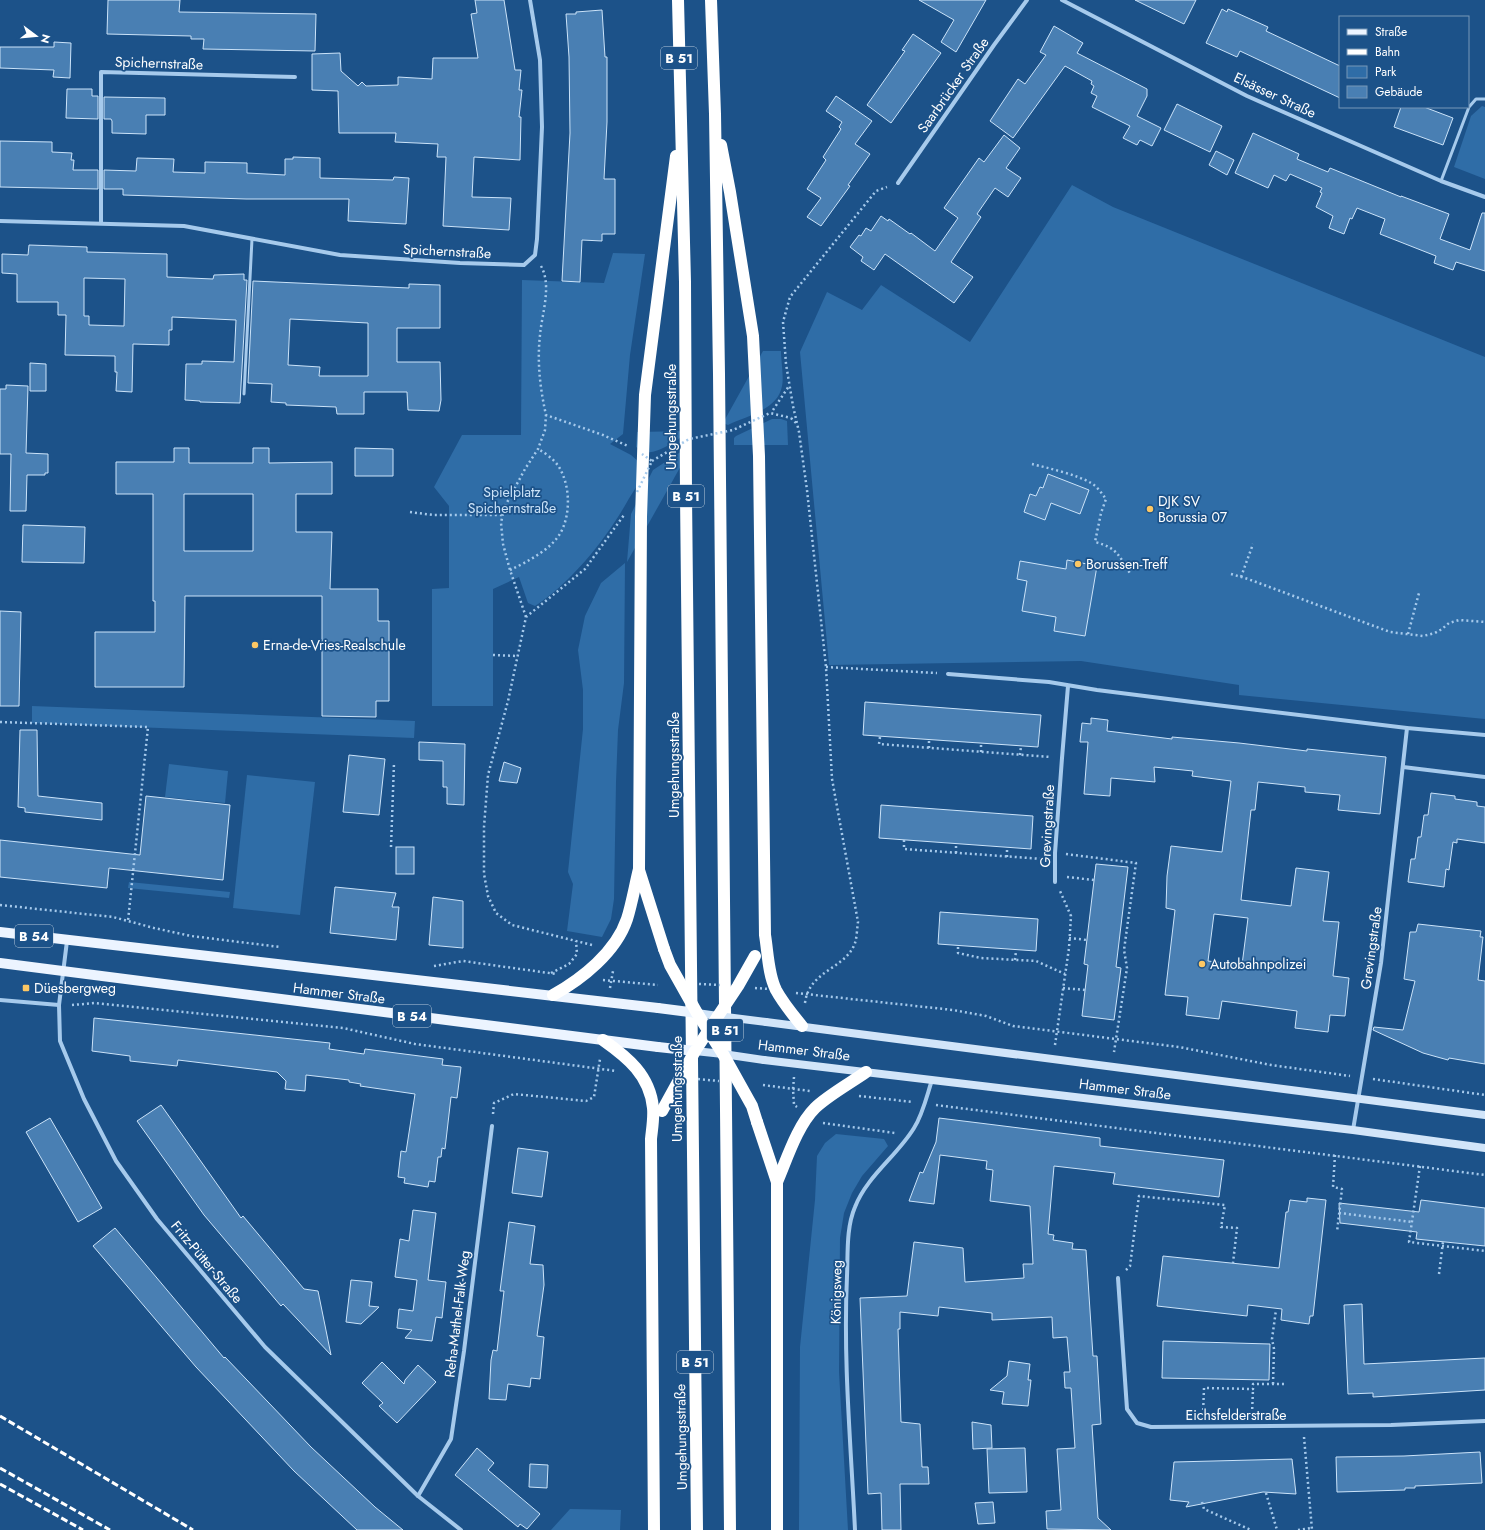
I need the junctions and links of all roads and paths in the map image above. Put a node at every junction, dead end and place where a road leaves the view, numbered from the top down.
1 (530, 0) edge
2 (678, 0) edge
3 (711, 0) edge
4 (1027, 0) edge
5 (1062, 0) edge
6 (295, 78) dead end
7 (1485, 100) edge
8 (1469, 107) edge
9 (1469, 108) edge
10 (715, 114) junction
11 (681, 117) junction
12 (1440, 181) junction
13 (898, 183) joint
14 (1485, 197) edge
15 (0, 221) edge
16 (101, 223) junction
17 (252, 239) junction
18 (535, 255) junction
19 (790, 386) junction
20 (244, 394) dead end
21 (770, 413) junction
22 (546, 415) junction
23 (797, 423) junction
24 (620, 442) dead end
25 (538, 449) junction
26 (642, 454) dead end
27 (652, 462) junction
28 (1032, 464) dead end
29 (633, 498) dead end
30 (626, 511) dead end
31 (410, 512) dead end
32 (503, 515) junction
33 (1253, 544) dead end
34 (510, 570) junction
35 (1231, 574) dead end
36 (1131, 575) dead end
37 (1241, 577) junction
38 (1419, 593) dead end
39 (526, 617) junction
40 (1485, 622) edge
41 (1408, 634) junction
42 (493, 655) dead end
43 (518, 656) junction
44 (826, 667) junction
45 (948, 674) joint
46 (1068, 686) junction
47 (0, 722) edge
48 (1407, 728) junction
49 (1485, 735) edge
50 (880, 736) dead end
51 (929, 740) dead end
52 (981, 744) dead end
53 (1021, 746) dead end
54 (929, 748) junction
55 (980, 752) junction
56 (1020, 755) junction
57 (1062, 758) junction
58 (394, 763) dead end
59 (1403, 767) junction
60 (1485, 777) edge
61 (904, 840) dead end
62 (956, 844) dead end
63 (391, 847) dead end
64 (1007, 847) dead end
65 (956, 853) junction
66 (1055, 853) junction
67 (1007, 856) junction
68 (1055, 860) junction
69 (639, 869) junction
70 (1055, 875) junction
71 (1094, 880) dead end
72 (1056, 882) joint
73 (0, 905) edge
74 (128, 921) junction
75 (0, 932) edge
76 (765, 935) junction
77 (1069, 938) junction
78 (67, 940) junction
79 (1087, 940) dead end
80 (576, 941) junction
81 (282, 947) dead end
82 (958, 947) dead end
83 (608, 951) junction
84 (1016, 951) dead end
85 (1015, 960) junction
86 (0, 963) edge
87 (428, 966) dead end
88 (63, 971) junction
89 (551, 973) junction
90 (1065, 974) junction
91 (582, 977) junction
92 (681, 985) junction
93 (738, 986) junction
94 (1063, 988) junction
95 (772, 989) junction
96 (1085, 990) dead end
97 (806, 994) junction
98 (553, 995) junction
99 (0, 1000) edge
100 (59, 1005) junction
101 (698, 1013) junction
102 (718, 1016) junction
103 (802, 1026) junction
104 (708, 1031) junction
105 (1057, 1032) junction
106 (1116, 1039) junction
107 (602, 1040) junction
108 (695, 1051) junction
109 (723, 1054) junction
110 (1054, 1058) junction
111 (796, 1064) junction
112 (1111, 1067) junction
113 (599, 1068) junction
114 (866, 1072) junction
115 (640, 1074) junction
116 (681, 1078) junction
117 (1362, 1078) junction
118 (932, 1080) junction
119 (739, 1083) junction
120 (793, 1089) junction
121 (834, 1094) junction
122 (1485, 1094) edge
123 (1358, 1098) junction
124 (924, 1103) junction
125 (1485, 1115) edge
126 (808, 1116) junction
127 (492, 1126) joint
128 (1353, 1130) junction
129 (909, 1135) junction
130 (652, 1139) junction
131 (1485, 1148) edge
132 (1335, 1155) junction
133 (1420, 1166) junction
134 (1485, 1175) edge
135 (777, 1182) junction
136 (1340, 1213) junction
137 (1412, 1222) junction
138 (1337, 1232) dead end
139 (1443, 1242) dead end
140 (1442, 1246) junction
141 (1485, 1251) edge
142 (1233, 1263) dead end
143 (1439, 1274) dead end
144 (1118, 1278) joint
145 (1276, 1310) dead end
146 (1273, 1384) junction
147 (1284, 1384) dead end
148 (1253, 1389) junction
149 (1485, 1421) edge
150 (1203, 1426) junction
151 (1252, 1426) junction
152 (1303, 1426) junction
153 (1266, 1492) dead end
154 (418, 1496) junction
155 (1202, 1502) dead end
156 (1311, 1529) edge
157 (461, 1530) edge
158 (654, 1530) edge
159 (697, 1530) edge
160 (730, 1530) edge
161 (777, 1530) edge
162 (855, 1530) edge
163 (1251, 1530) edge
164 (1277, 1530) edge
165 (1298, 1530) edge

1 - 18 street
2 - 11 highway, Umgehungsstraße / B 51
3 - 10 highway, B 51
4 - 13 street, Saarbrücker Straße
5 - 12 street, Elsässer Straße
6 - 16 street, Spichernstraße
7 - 8 lane
9 - 12 lane
10 - 76 highway
10 - 160 highway, B 51
11 - 69 highway
11 - 159 highway, Umgehungsstraße / B 51
12 - 14 street, Elsässer Straße
13 - 19 path
15 - 16 street, Spichernstraße
16 - 17 street, Spichernstraße
17 - 18 street, Spichernstraße
17 - 20 lane
18 - 22 path
19 - 21 path
19 - 23 path
21 - 23 path, bridge
21 - 27 path, bridge
22 - 24 path
22 - 25 path
23 - 44 path
25 - 32 path
25 - 34 path
26 - 27 path, bridge
27 - 29 path, bridge
28 - 36 path
30 - 39 path
31 - 32 path
32 - 34 path
33 - 37 path
34 - 39 path
35 - 37 path
37 - 41 path
38 - 41 path
39 - 43 path
40 - 41 path
42 - 43 path
43 - 80 path
44 - 45 path
44 - 97 path
45 - 46 street
46 - 48 street
46 - 57 street, Grevingstraße
47 - 74 path
48 - 49 street
48 - 59 street, Grevingstraße
50 - 54 path
51 - 54 path
52 - 55 path
53 - 56 path
54 - 55 path
55 - 56 path
56 - 57 path
57 - 66 street, Grevingstraße
58 - 63 path
59 - 60 street
59 - 117 street, Grevingstraße
61 - 65 path
62 - 65 path
64 - 67 path
65 - 67 path
66 - 68 street, Grevingstraße
66 - 106 path
67 - 68 path
68 - 70 street, Grevingstraße
69 - 83 highway
69 - 92 highway, bridge
70 - 71 path
70 - 72 street, Grevingstraße
72 - 77 path, Grevingstraße
73 - 74 path
74 - 81 path
75 - 78 main road, Hammer Straße / B 54
76 - 93 highway, bridge
76 - 95 highway
77 - 79 path
77 - 90 path, Grevingstraße
78 - 88 street, Fritz-Pütter-Straße
78 - 98 main road, Hammer Straße / B 54
80 - 83 path
80 - 89 path
82 - 85 path
83 - 91 highway
83 - 92 path
84 - 85 path
85 - 90 path
86 - 88 main road, Hammer Straße / B 54
87 - 89 path
88 - 100 street, Fritz-Pütter-Straße
88 - 107 main road, Hammer Straße / B 54
89 - 91 path
90 - 94 path, Grevingstraße
91 - 98 highway
92 - 93 path, bridge
92 - 101 highway, bridge
93 - 95 path, bridge
93 - 102 highway, bridge
94 - 96 path
94 - 105 path, Grevingstraße
95 - 97 path
95 - 103 highway
97 - 105 path
98 - 101 main road, Hammer Straße / B 54, bridge
99 - 100 street
100 - 113 path
100 - 154 street, Fritz-Pütter-Straße
101 - 102 main road, Hammer Straße
101 - 104 highway
102 - 103 main road, Hammer Straße, bridge
102 - 104 highway
103 - 110 main road, Hammer Straße
104 - 108 highway
104 - 109 highway
105 - 106 path
105 - 110 path, Grevingstraße
106 - 112 path
106 - 117 path
107 - 108 main road, Hammer Straße / B 54, bridge
107 - 115 highway
108 - 109 main road, Hammer Straße
108 - 116 highway, bridge
109 - 111 main road, Hammer Straße, bridge
109 - 119 highway, bridge
110 - 112 main road, Hammer Straße
111 - 114 main road, Hammer Straße
111 - 120 path
112 - 123 main road, Hammer Straße
113 - 115 path
113 - 127 path
114 - 118 main road, Hammer Straße
114 - 121 highway
115 - 130 highway
116 - 119 path, bridge
116 - 130 highway, bridge
117 - 122 path
117 - 123 street, Grevingstraße
118 - 124 street, Königsweg
118 - 128 main road, Hammer Straße
119 - 120 path
119 - 135 highway, bridge
120 - 121 path
120 - 126 path
121 - 124 path
121 - 126 highway
123 - 125 main road, Hammer Straße
123 - 128 street, Grevingstraße
124 - 129 street, Königsweg
124 - 132 path
126 - 129 path
126 - 135 highway
127 - 154 street, Reha-Mathel-Falk-Weg
128 - 131 main road, Hammer Straße
129 - 162 street, Königsweg
130 - 158 highway
132 - 133 path
132 - 136 path
133 - 134 path
133 - 137 path
135 - 161 highway
136 - 137 path
136 - 138 path
137 - 140 path
139 - 140 path
140 - 141 path
140 - 143 path
142 - 144 path
144 - 150 street, Eichsfelderstraße
145 - 146 path
146 - 147 path
146 - 148 path
148 - 150 path
148 - 151 path
149 - 152 street, Eichsfelderstraße
150 - 151 street, Eichsfelderstraße
151 - 152 street, Eichsfelderstraße
152 - 156 path
153 - 164 path
154 - 157 street, Fritz-Pütter-Straße
155 - 163 path
156 - 165 path

